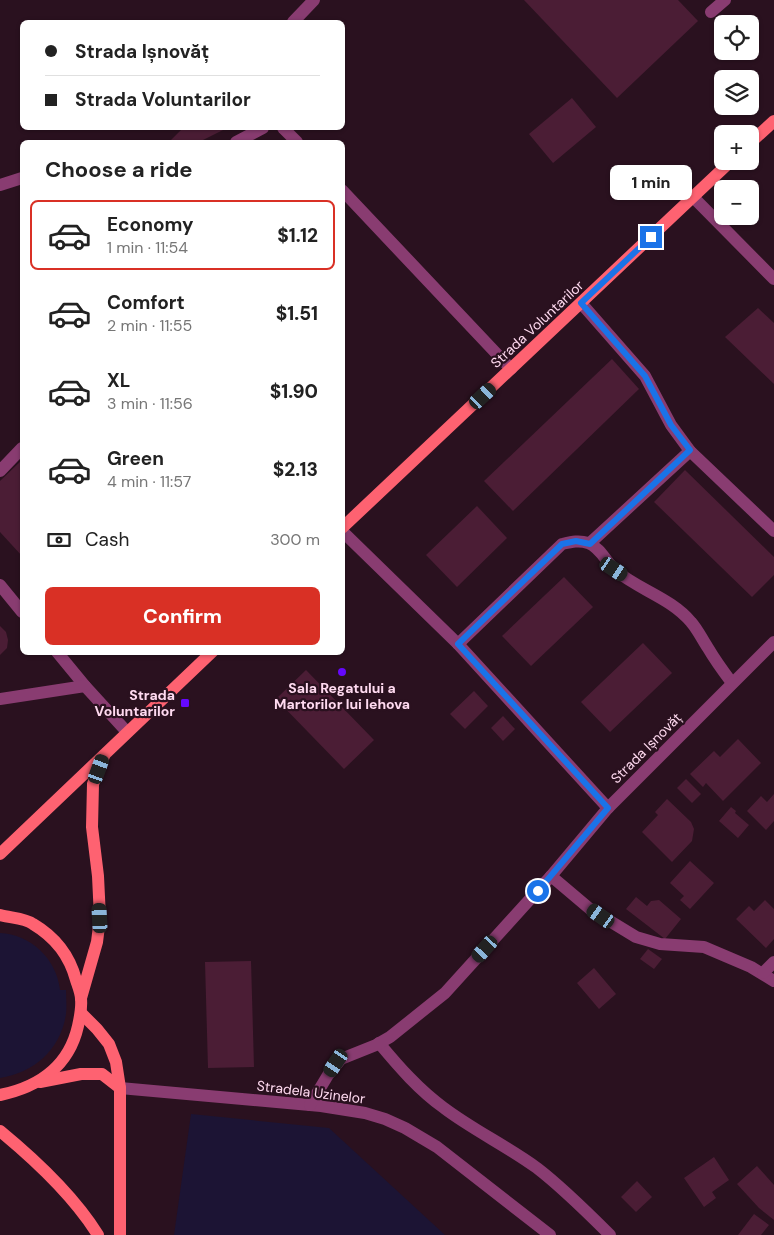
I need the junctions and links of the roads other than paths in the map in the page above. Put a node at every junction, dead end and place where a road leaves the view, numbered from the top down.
1 (314, 0) edge
2 (725, 0) edge
3 (710, 12) dead end
4 (295, 20) edge
5 (774, 121) edge
6 (259, 130) edge
7 (285, 130) edge
8 (759, 135) edge
9 (240, 140) edge
10 (296, 140) edge
11 (722, 170) edge
12 (20, 179) edge
13 (0, 186) edge
14 (345, 193) edge
15 (693, 197) junction
16 (774, 278) edge
17 (581, 303) junction
18 (511, 369) junction
19 (20, 450) edge
20 (690, 450) junction
21 (0, 471) edge
22 (345, 526) edge
23 (774, 531) edge
24 (345, 532) edge
25 (590, 544) junction
26 (0, 585) edge
27 (20, 610) edge
28 (774, 642) edge
29 (458, 644) junction
30 (59, 655) edge
31 (209, 655) edge
32 (732, 683) junction
33 (85, 686) junction
34 (0, 699) edge
35 (127, 732) junction
36 (104, 753) junction
37 (608, 808) junction
38 (0, 854) edge
39 (551, 876) junction
40 (0, 915) edge
41 (774, 962) edge
42 (763, 973) junction
43 (774, 981) edge
44 (81, 998) junction
45 (81, 1013) junction
46 (379, 1044) junction
47 (38, 1082) junction
48 (120, 1088) junction
49 (0, 1095) edge
50 (310, 1105) junction
51 (0, 1131) edge
52 (98, 1235) edge
53 (120, 1235) edge
54 (550, 1235) edge
55 (610, 1235) edge

1 - 4 street
2 - 3 street
5 - 8 main road
6 - 9 street
7 - 10 street
11 - 15 main road, Strada Voluntarilor
12 - 13 street
14 - 18 street
15 - 16 street
15 - 17 main road, Strada Voluntarilor
17 - 18 main road, Strada Voluntarilor
17 - 20 street
18 - 22 main road, Strada Voluntarilor
19 - 21 street
20 - 23 street
20 - 25 street
24 - 29 street
25 - 29 street
25 - 32 street
26 - 27 street
28 - 32 street, Strada Ișnovăț
29 - 37 street
30 - 33 street
31 - 35 main road
32 - 37 street, Strada Ișnovăț
33 - 34 street
33 - 35 street
35 - 36 main road
36 - 38 main road
36 - 44 main road
37 - 39 street, Strada Ișnovăț
39 - 42 street
39 - 46 street, Strada Ișnovăț
40 - 44 main road
41 - 42 street
42 - 43 street
44 - 45 main road
45 - 47 main road
45 - 48 main road
46 - 50 street, Strada Ișnovăț
46 - 55 street
47 - 48 main road
47 - 49 main road
48 - 50 street, Stradela Uzinelor
48 - 53 main road
50 - 54 street, Stradela Uzinelor
51 - 52 main road

